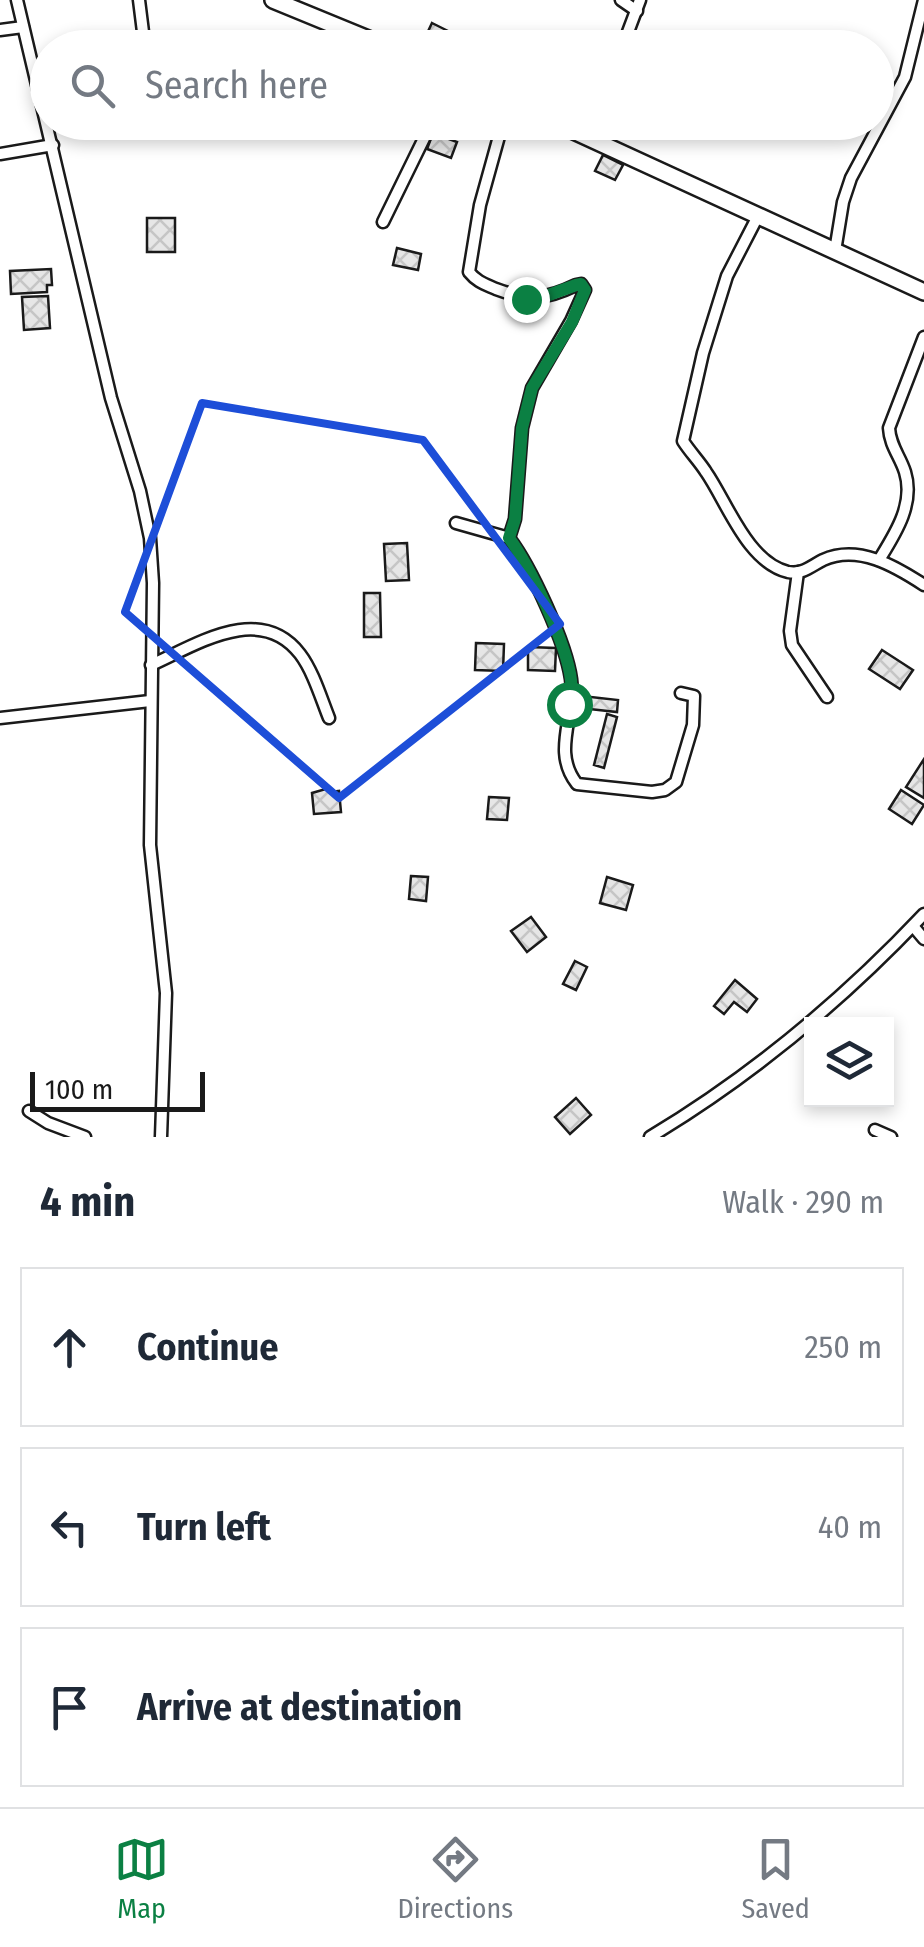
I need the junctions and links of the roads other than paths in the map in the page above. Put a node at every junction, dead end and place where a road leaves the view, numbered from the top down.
1 (17, 0) edge
2 (139, 0) edge
3 (273, 0) edge
4 (620, 0) edge
5 (924, 0) edge
6 (639, 5) edge
7 (23, 27) junction
8 (0, 30) edge
9 (143, 30) edge
10 (346, 30) edge
11 (629, 30) edge
12 (30, 55) edge
13 (894, 97) edge
14 (51, 140) edge
15 (423, 140) edge
16 (498, 140) edge
17 (604, 140) edge
18 (871, 140) edge
19 (52, 145) junction
20 (0, 154) edge
21 (758, 216) junction
22 (384, 222) dead end
23 (835, 251) junction
24 (924, 292) edge
25 (924, 336) edge
26 (456, 522) dead end
27 (509, 538) junction
28 (879, 560) junction
29 (798, 572) junction
30 (924, 585) edge
31 (150, 664) junction
32 (681, 693) dead end
33 (827, 697) dead end
34 (150, 701) junction
35 (0, 718) edge
36 (330, 718) dead end
37 (924, 914) edge
38 (913, 926) junction
39 (924, 939) edge
40 (28, 1111) dead end
41 (875, 1130) dead end
42 (84, 1137) edge
43 (161, 1137) edge
44 (650, 1137) edge
45 (891, 1137) edge

1 - 7 street
2 - 9 street
3 - 10 main road
4 - 6 street
5 - 13 street
6 - 11 street
7 - 8 street
7 - 12 street
14 - 19 street
15 - 22 street
16 - 27 street
17 - 21 main road
18 - 23 street
19 - 20 street
19 - 31 street
21 - 23 main road
21 - 29 street
23 - 24 main road
25 - 28 street
26 - 27 street
27 - 32 street
28 - 29 street
28 - 30 street
29 - 33 street
31 - 34 street
31 - 36 street
34 - 35 street
34 - 43 street
37 - 38 street
38 - 39 street
38 - 44 street
40 - 42 street
41 - 45 street

